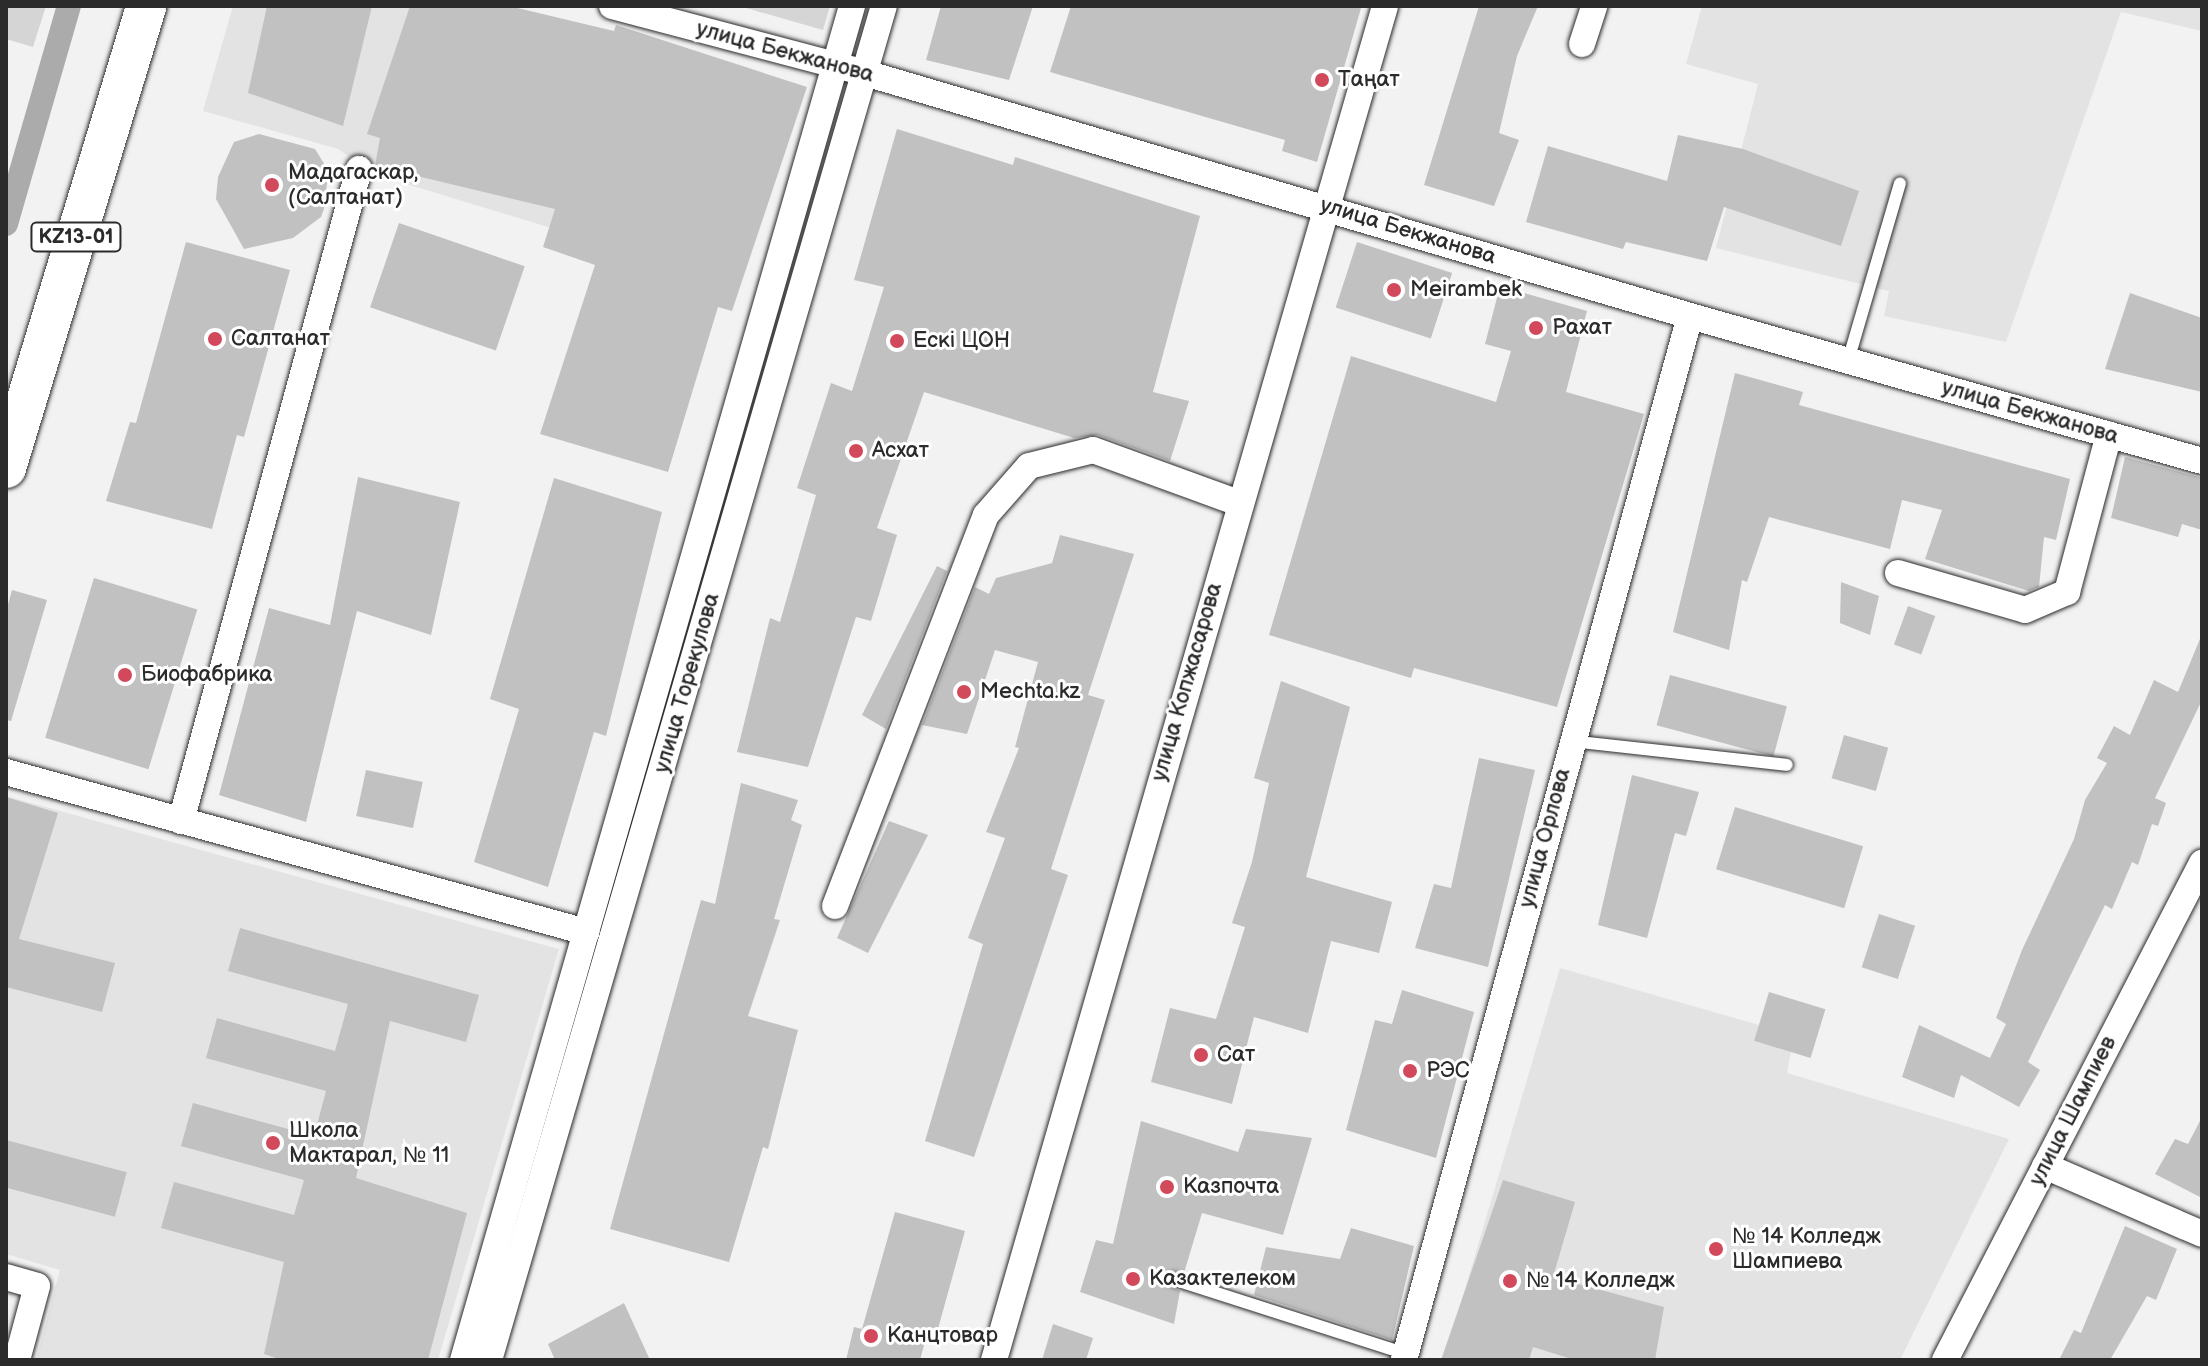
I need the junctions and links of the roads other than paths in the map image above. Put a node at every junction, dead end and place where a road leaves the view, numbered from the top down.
1 (146, 6) edge
2 (612, 6) edge
3 (852, 6) edge
4 (884, 6) edge
5 (1385, 6) edge
6 (1594, 6) edge
7 (1582, 44) dead end
8 (835, 67) junction
9 (865, 73) junction
10 (359, 169) dead end
11 (1900, 183) dead end
12 (1327, 207) junction
13 (1690, 316) junction
14 (1848, 361) junction
15 (2109, 434) junction
16 (2202, 461) edge
17 (6, 468) edge
18 (1239, 503) junction
19 (1898, 573) dead end
20 (1571, 741) junction
21 (1787, 765) dead end
22 (6, 772) edge
23 (181, 821) junction
24 (2202, 863) edge
25 (835, 906) dead end
26 (586, 932) junction
27 (2045, 1166) junction
28 (2202, 1234) edge
29 (6, 1277) edge
30 (1173, 1279) dead end
31 (1405, 1357) edge
32 (17, 1360) edge
33 (463, 1360) edge
34 (489, 1360) edge
35 (994, 1360) edge
36 (1945, 1360) edge

1 - 17 main road, KZ13-01
2 - 8 street, улица Бекжанова
3 - 8 street, улица Торекулова
4 - 9 street, улица Торекулова
5 - 12 street, улица Копжасарова
6 - 7 street
8 - 9 street, улица Бекжанова
8 - 26 street, улица Торекулова
9 - 12 street, улица Бекжанова
9 - 34 street, улица Торекулова
10 - 23 street
11 - 14 lane
12 - 13 street, улица Бекжанова
12 - 18 street, улица Копжасарова
13 - 14 street, улица Бекжанова
13 - 20 street, улица Орлова
14 - 15 street, улица Бекжанова
15 - 16 street, улица Бекжанова
15 - 19 street
18 - 25 street
18 - 35 street, улица Копжасарова
20 - 21 lane
20 - 31 street, улица Орлова
22 - 23 street
23 - 26 street
24 - 27 street, улица Шампиев
26 - 33 street, улица Торекулова
27 - 28 street
27 - 36 street, улица Шампиев
29 - 32 street
30 - 31 lane

